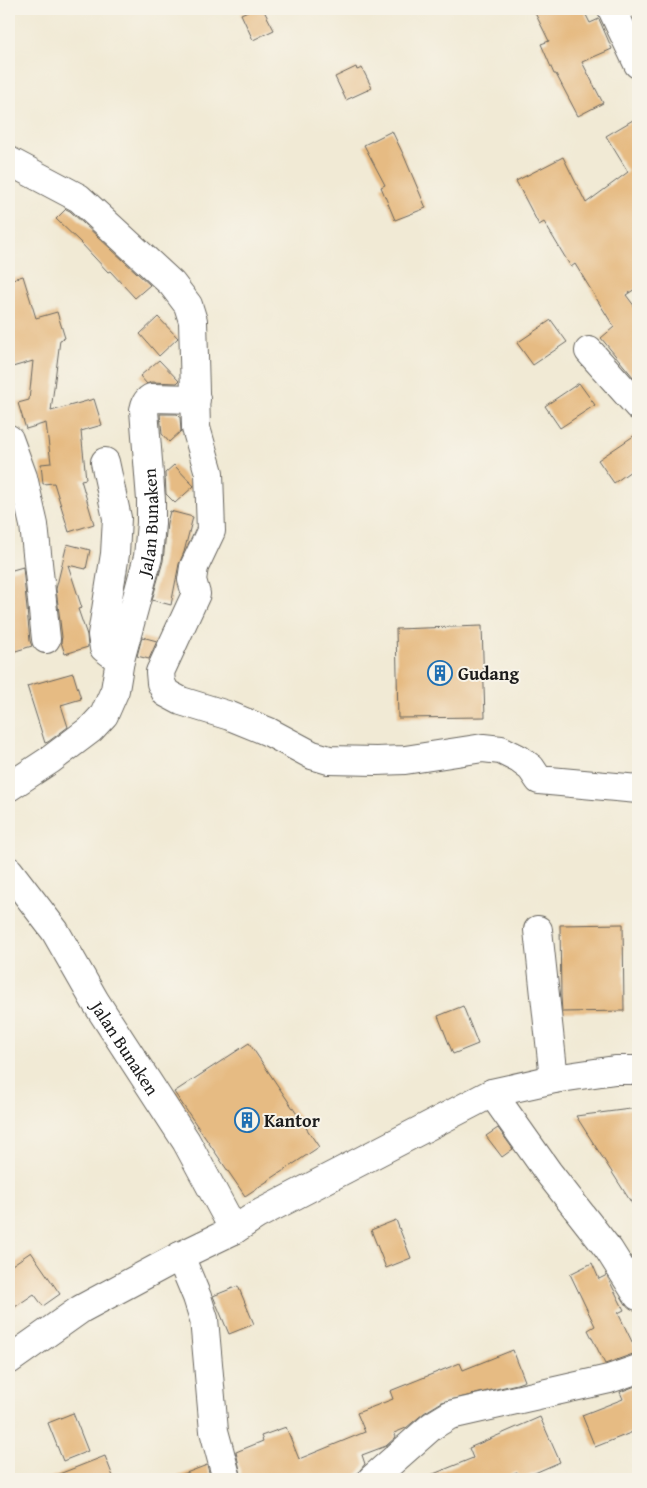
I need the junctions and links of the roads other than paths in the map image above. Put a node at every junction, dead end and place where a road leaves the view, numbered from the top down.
1 (612, 9) edge
2 (638, 64) edge
3 (9, 161) edge
4 (589, 351) dead end
5 (196, 400) junction
6 (638, 406) edge
7 (9, 439) edge
8 (105, 462) dead end
9 (46, 639) dead end
10 (120, 660) junction
11 (9, 787) edge
12 (638, 789) edge
13 (9, 871) edge
14 (538, 930) dead end
15 (638, 1070) edge
16 (554, 1079) junction
17 (492, 1093) junction
18 (234, 1230) junction
19 (180, 1256) junction
20 (638, 1296) edge
21 (9, 1360) edge
22 (638, 1369) edge
23 (227, 1479) edge
24 (372, 1479) edge

1 - 2 main road
3 - 5 main road
4 - 6 main road
5 - 10 main road, Jalan Bunaken
5 - 12 main road
7 - 9 main road
8 - 10 main road
10 - 11 main road, Jalan Bunaken
13 - 18 main road, Jalan Bunaken
14 - 16 main road
15 - 16 main road
16 - 17 main road
17 - 18 main road
17 - 20 main road
18 - 19 main road
19 - 21 main road
19 - 23 main road
22 - 24 main road

